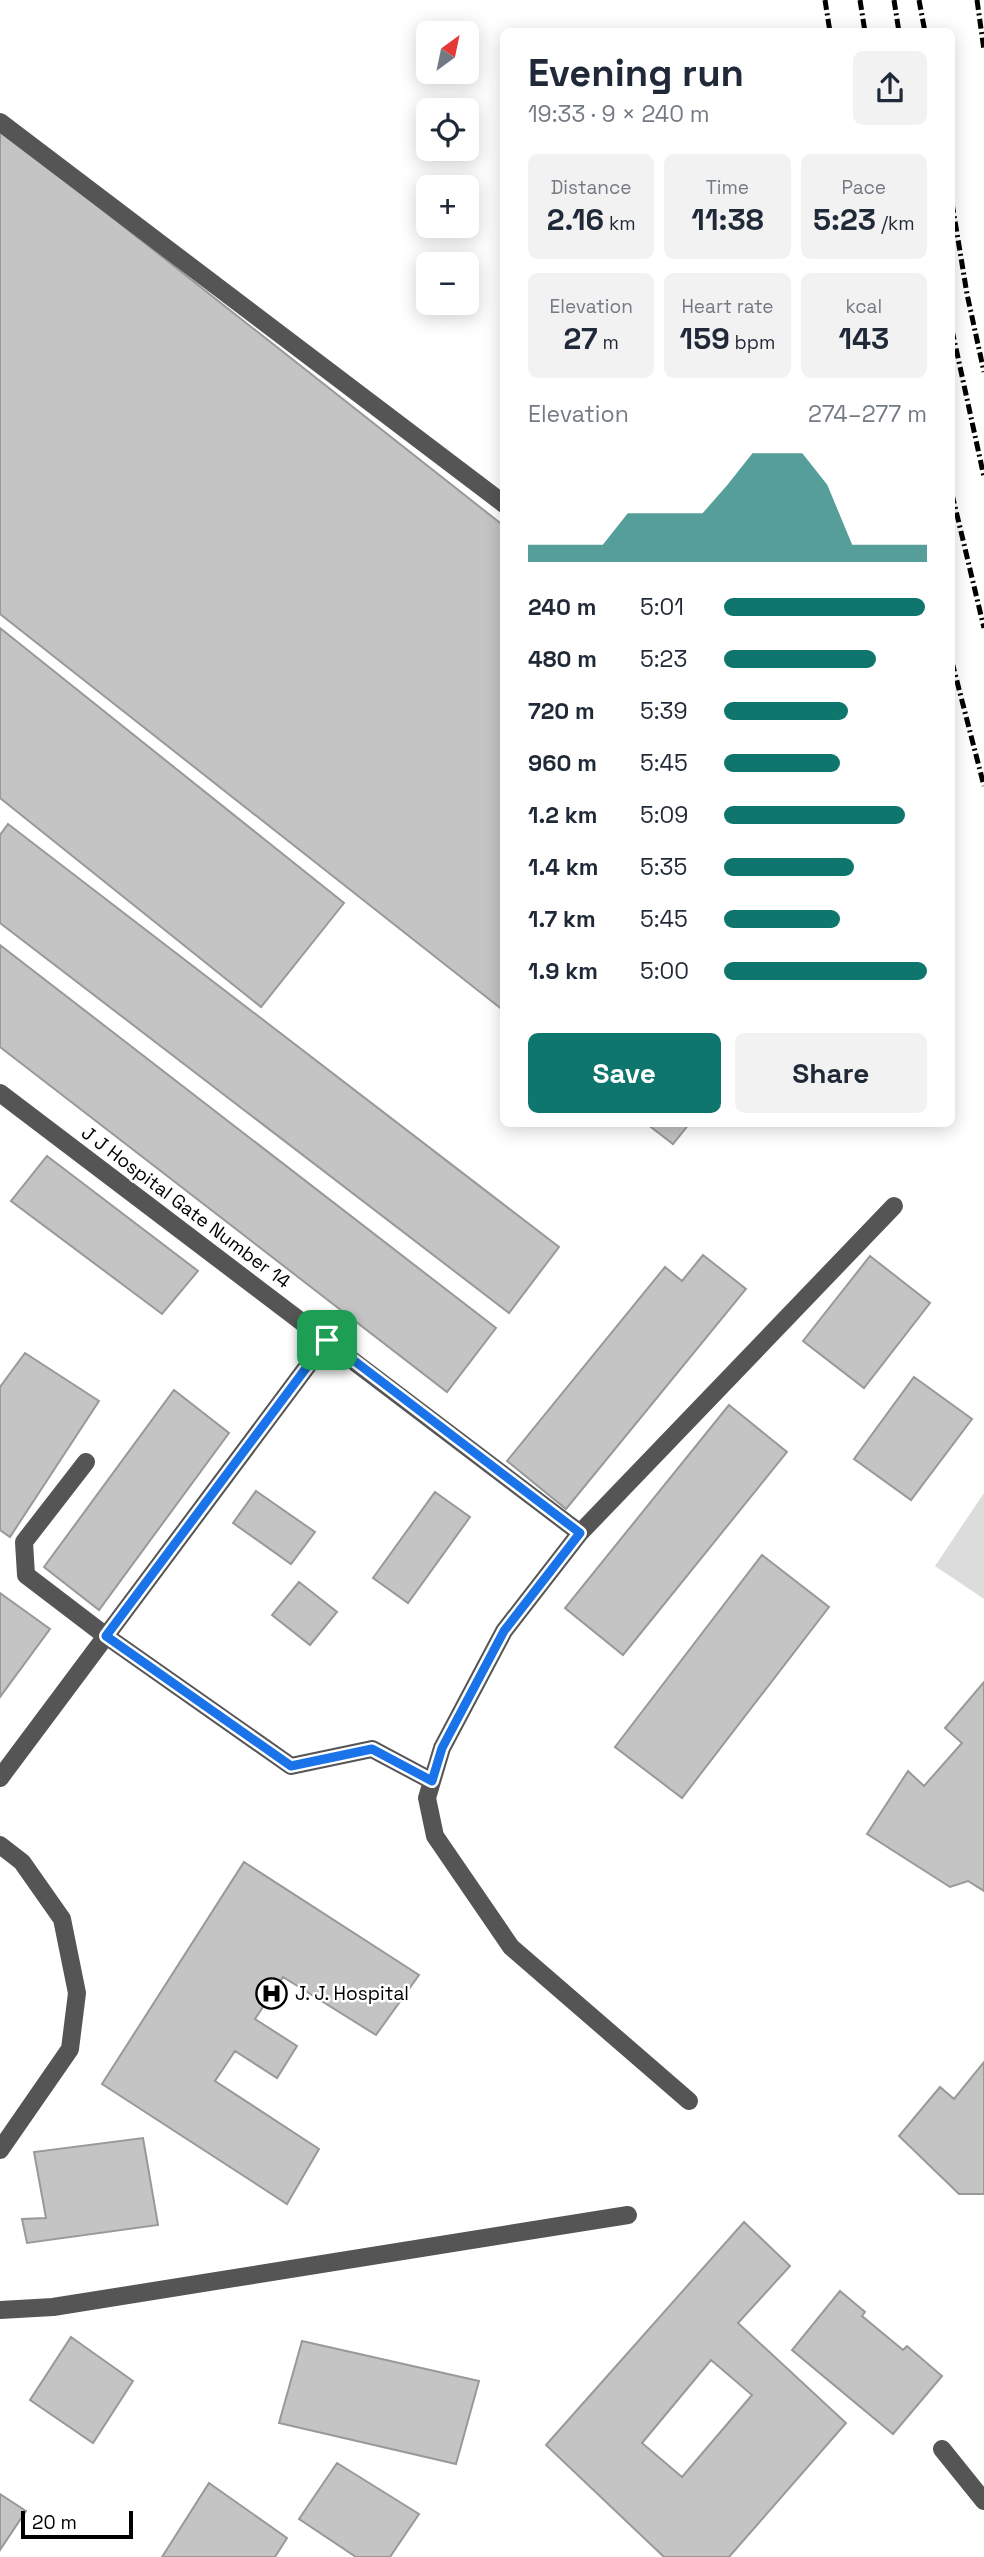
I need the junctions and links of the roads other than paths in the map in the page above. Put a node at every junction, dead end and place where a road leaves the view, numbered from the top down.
1 (0, 122) edge
2 (500, 501) edge
3 (0, 1093) edge
4 (894, 1206) dead end
5 (327, 1340) junction
6 (86, 1462) dead end
7 (580, 1533) junction
8 (106, 1636) junction
9 (0, 1778) edge
10 (432, 1781) junction
11 (0, 1845) edge
12 (689, 2101) dead end
13 (0, 2150) edge
14 (628, 2215) dead end
15 (0, 2310) edge
16 (942, 2449) dead end
17 (984, 2501) edge

1 - 2 lane
3 - 5 lane, J J Hospital Gate Number 14
4 - 7 lane
5 - 7 lane, J J Hospital Gate Number 14
5 - 8 lane
6 - 8 lane
7 - 10 lane
8 - 9 lane
8 - 10 lane
10 - 12 lane
11 - 13 lane
14 - 15 lane
16 - 17 lane

